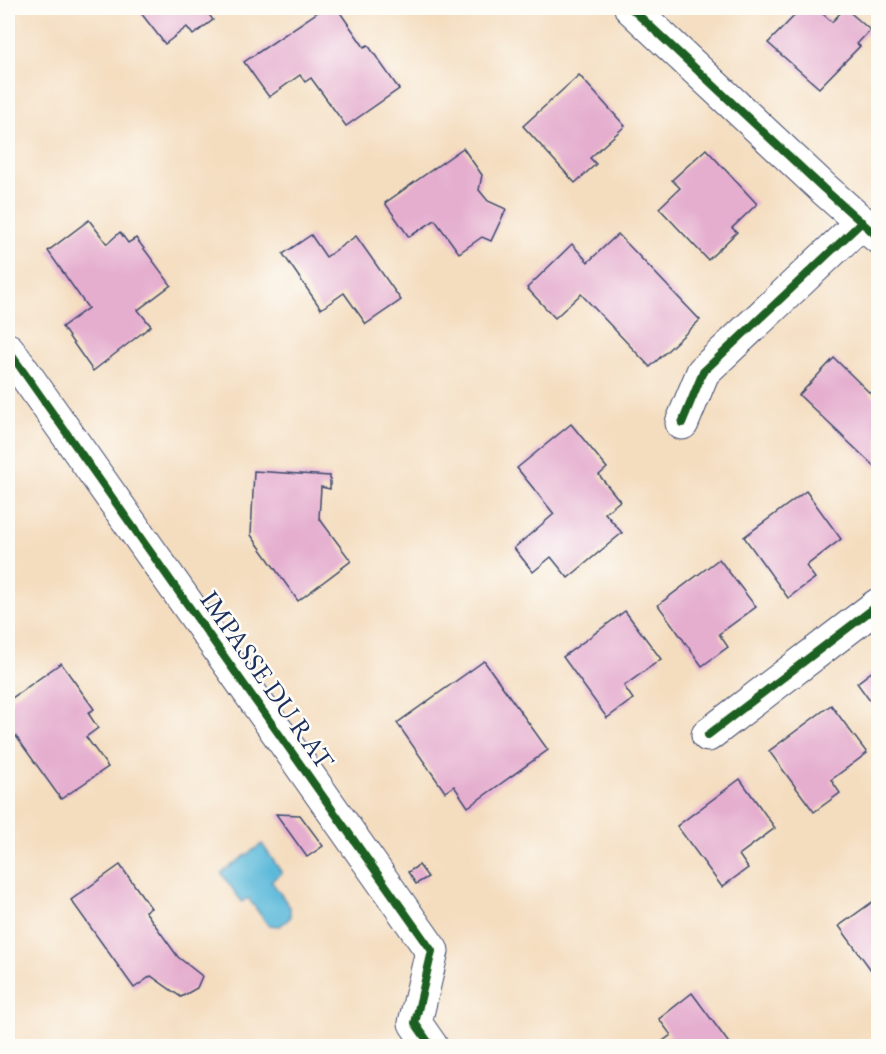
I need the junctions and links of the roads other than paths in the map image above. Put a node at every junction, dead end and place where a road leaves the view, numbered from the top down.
1 (631, 8) edge
2 (870, 229) edge
3 (8, 350) edge
4 (682, 423) dead end
5 (879, 605) edge
6 (708, 735) dead end
7 (431, 1047) edge

1 - 2 street
2 - 4 street
3 - 7 street, IMPASSE DU RAT
5 - 6 street

